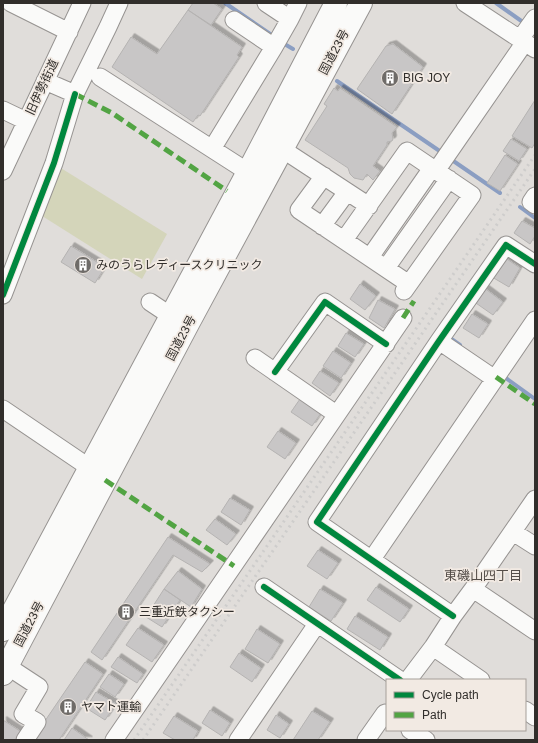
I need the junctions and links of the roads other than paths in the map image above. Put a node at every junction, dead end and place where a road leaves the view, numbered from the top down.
1 (12, 3) edge
2 (82, 3) edge
3 (118, 3) edge
4 (266, 3) edge
5 (298, 3) edge
6 (336, 3) edge
7 (361, 3) edge
8 (466, 3) edge
9 (535, 18) edge
10 (290, 19) junction
11 (234, 20) dead end
12 (69, 32) junction
13 (278, 42) junction
14 (527, 44) edge
15 (100, 77) dead end
16 (44, 81) junction
17 (75, 94) junction
18 (3, 110) edge
19 (26, 121) junction
20 (212, 148) junction
21 (282, 150) junction
22 (442, 166) junction
23 (4, 168) edge
24 (248, 172) junction
25 (324, 176) junction
26 (347, 192) junction
27 (535, 196) edge
28 (535, 205) edge
29 (369, 206) junction
30 (322, 226) junction
31 (344, 240) junction
32 (370, 257) junction
33 (535, 264) edge
34 (386, 268) junction
35 (5, 285) edge
36 (150, 302) dead end
37 (171, 316) junction
38 (403, 318) dead end
39 (535, 320) edge
40 (439, 341) junction
41 (386, 344) junction
42 (255, 358) dead end
43 (275, 372) junction
44 (498, 375) junction
45 (3, 409) edge
46 (336, 414) junction
47 (90, 468) junction
48 (535, 499) edge
49 (513, 532) junction
50 (535, 546) edge
51 (372, 559) junction
52 (264, 587) dead end
53 (473, 590) junction
54 (453, 616) junction
55 (317, 624) junction
56 (3, 630) edge
57 (535, 631) edge
58 (433, 647) junction
59 (5, 670) edge
60 (399, 679) edge
61 (409, 679) edge
62 (481, 679) edge
63 (526, 711) edge
64 (386, 714) edge
65 (535, 716) edge
66 (412, 731) edge
67 (26, 740) edge
68 (114, 740) edge
69 (238, 740) edge
70 (366, 740) edge
71 (426, 740) edge

1 - 12 street
2 - 12 street, 旧伊勢街道
3 - 17 street
4 - 10 street
5 - 10 street
6 - 24 highway, 国道23号
7 - 21 highway, 国道23号
8 - 14 street
9 - 14 street
10 - 13 street
11 - 13 street
12 - 16 street, 旧伊勢街道
13 - 20 street
14 - 22 street
15 - 20 street
16 - 17 street
16 - 19 street, 旧伊勢街道
17 - 35 street
18 - 19 street
19 - 23 street, 旧伊勢街道
20 - 24 street
21 - 25 street
21 - 59 highway, 国道23号
22 - 29 street
22 - 32 street
22 - 34 street
22 - 34 street
24 - 37 highway, 国道23号
25 - 26 street
25 - 30 street
26 - 29 street
26 - 30 street
27 - 28 street
29 - 31 street
30 - 31 street
31 - 32 street
32 - 34 street
33 - 40 street
36 - 37 street
37 - 47 highway, 国道23号
38 - 41 street
39 - 44 street
40 - 44 street
40 - 51 street
41 - 43 street
41 - 46 street
42 - 43 street
43 - 46 street
44 - 51 street
45 - 47 street
46 - 68 street
47 - 56 highway, 国道23号
48 - 49 street
49 - 50 street
49 - 53 street
51 - 54 street
52 - 55 street
53 - 54 street
53 - 57 street
54 - 58 street
55 - 60 street
55 - 69 street
58 - 61 street
58 - 62 street
59 - 67 street
63 - 65 street
64 - 70 street
66 - 71 street

